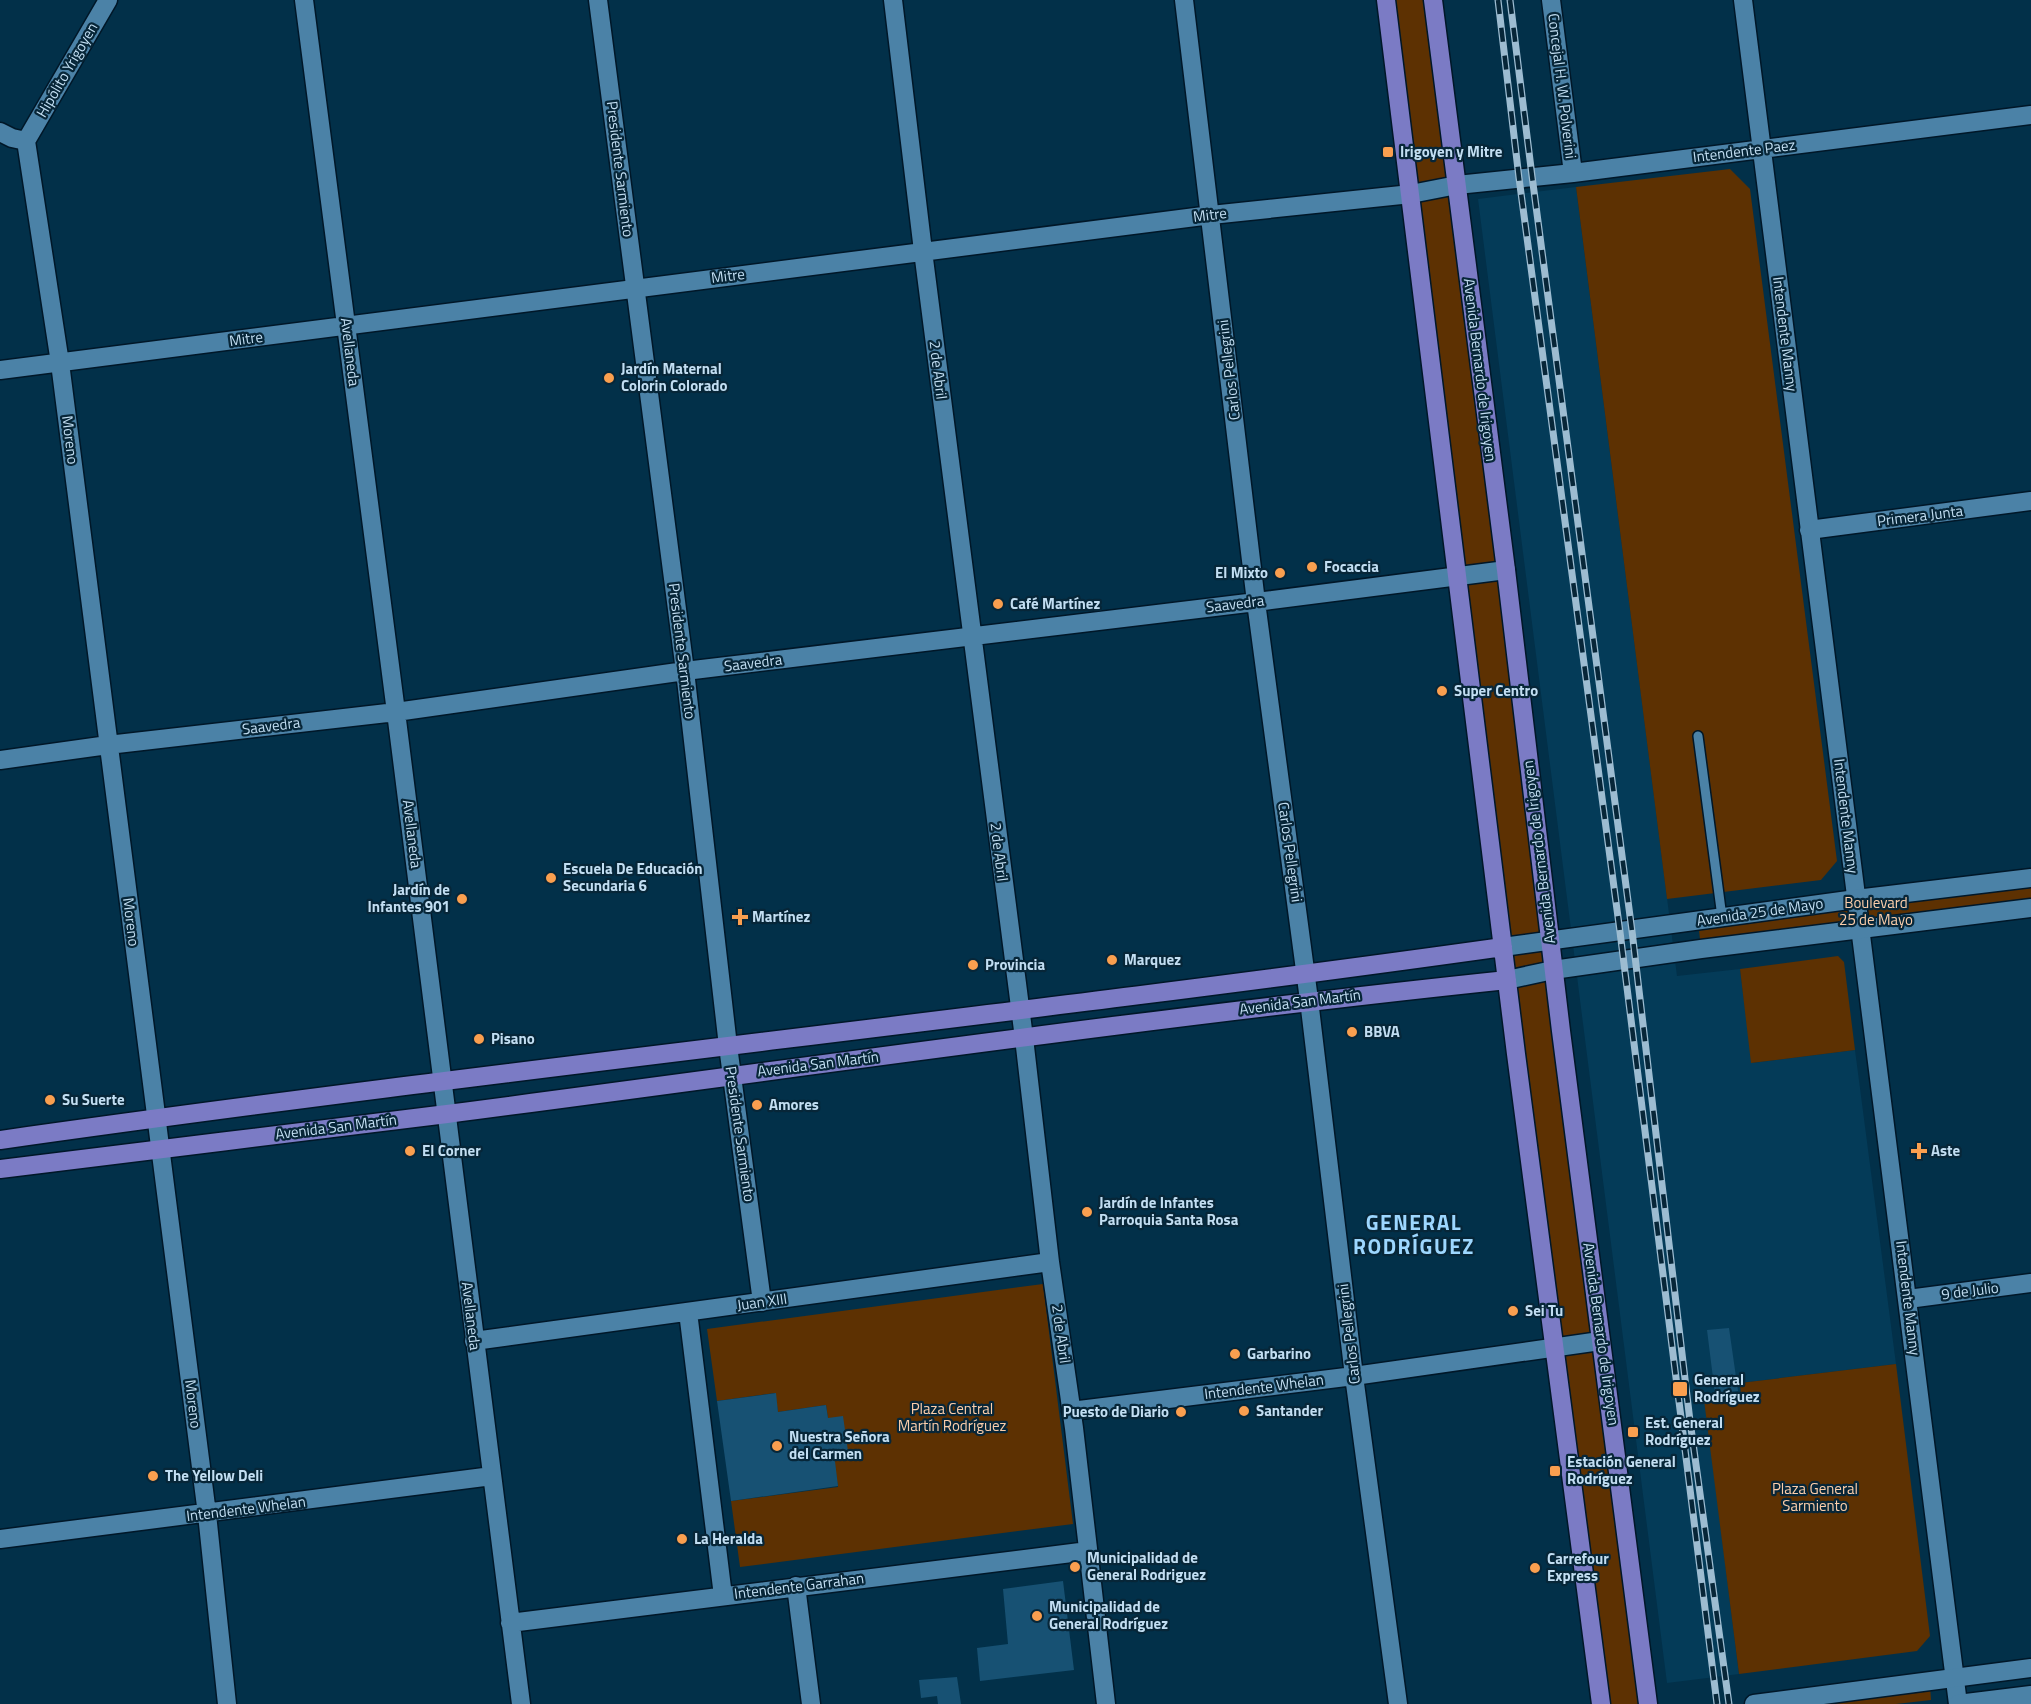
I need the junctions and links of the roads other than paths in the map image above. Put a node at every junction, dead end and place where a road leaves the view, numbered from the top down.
1 (108, 0) edge
2 (304, 0) edge
3 (598, 0) edge
4 (893, 0) edge
5 (1184, 0) edge
6 (1386, 0) edge
7 (1433, 0) edge
8 (1551, 0) edge
9 (1743, 0) edge
10 (2031, 115) edge
11 (0, 132) edge
12 (26, 141) junction
13 (1761, 149) junction
14 (1573, 173) junction
15 (1456, 185) junction
16 (1411, 194) junction
17 (1211, 215) junction
18 (923, 252) junction
19 (635, 287) junction
20 (347, 325) junction
21 (60, 363) junction
22 (0, 370) edge
23 (2031, 501) edge
24 (1809, 530) junction
25 (1506, 570) junction
26 (1458, 575) junction
27 (1256, 602) junction
28 (971, 635) junction
29 (685, 671) junction
30 (396, 712) junction
31 (1698, 736) dead end
32 (108, 745) junction
33 (0, 760) edge
34 (2031, 878) edge
35 (1856, 899) junction
36 (2031, 908) edge
37 (1722, 917) junction
38 (1860, 929) junction
39 (1632, 931) joint
40 (1550, 942) junction
41 (1503, 947) junction
42 (1635, 959) joint
43 (1553, 970) junction
44 (1306, 975) junction
45 (1507, 980) junction
46 (1309, 1000) junction
47 (1019, 1011) junction
48 (1024, 1038) junction
49 (728, 1046) junction
50 (733, 1074) junction
51 (443, 1081) junction
52 (446, 1114) junction
53 (156, 1118) junction
54 (0, 1140) edge
55 (160, 1148) junction
56 (0, 1169) edge
57 (1050, 1262) junction
58 (2031, 1283) edge
59 (1908, 1299) junction
60 (762, 1302) junction
61 (688, 1312) junction
62 (474, 1341) junction
63 (1600, 1341) junction
64 (1556, 1347) junction
65 (1354, 1376) junction
66 (1071, 1411) junction
67 (492, 1476) junction
68 (207, 1514) junction
69 (0, 1539) edge
70 (1088, 1551) junction
71 (796, 1586) junction
72 (723, 1596) junction
73 (510, 1623) junction
74 (2031, 1668) edge
75 (1998, 1671) junction
76 (1955, 1677) junction
77 (2031, 1695) edge
78 (2003, 1701) edge
79 (227, 1704) edge
80 (521, 1704) edge
81 (811, 1704) edge
82 (1106, 1704) edge
83 (1398, 1704) edge
84 (1601, 1704) edge
85 (1648, 1704) edge
86 (1754, 1704) edge
87 (1760, 1704) edge
88 (1958, 1704) edge

1 - 12 street, Hipólito Yrigoyen
2 - 20 street, Avellaneda
3 - 19 street, Presidente Sarmiento
4 - 18 street, 2 de Abril
5 - 17 street, Carlos Pellegrini
6 - 16 main road
7 - 15 main road, Avenida Bernardo de Irigoyen
8 - 14 street, Concejal H. W. Polverini
9 - 13 street, Intendente Manny
10 - 13 street, Intendente Paez
11 - 12 street
12 - 21 street, Moreno
13 - 14 street, Intendente Paez
13 - 24 street, Intendente Manny
14 - 15 street, Intendente Paez
15 - 16 street, Mitre
15 - 25 main road, Avenida Bernardo de Irigoyen
16 - 17 street, Mitre
16 - 26 main road
17 - 18 street, Mitre
17 - 27 street, Carlos Pellegrini
18 - 19 street, Mitre
18 - 28 street, 2 de Abril
19 - 20 street, Mitre
19 - 29 street, Presidente Sarmiento
20 - 21 street, Mitre
20 - 30 street, Avellaneda
21 - 22 street, Mitre
21 - 32 street, Moreno
23 - 24 street, Primera Junta
24 - 35 street, Intendente Manny
25 - 26 street, Saavedra
25 - 40 main road, Avenida Bernardo de Irigoyen
26 - 27 street, Saavedra
26 - 41 main road
27 - 28 street, Saavedra
27 - 44 street, Carlos Pellegrini
28 - 29 street, Saavedra
28 - 47 street, 2 de Abril
29 - 30 street, Saavedra
29 - 49 street, Presidente Sarmiento
30 - 32 street, Saavedra
30 - 51 street, Avellaneda
31 - 37 lane
32 - 33 street, Saavedra
32 - 53 street, Moreno
34 - 35 street, Avenida 25 de Mayo
35 - 37 street, Avenida 25 de Mayo
35 - 38 street, Intendente Manny
36 - 38 street, Avenida 25 de Mayo
37 - 39 street, Avenida 25 de Mayo
38 - 42 street, Avenida 25 de Mayo
38 - 59 street, Intendente Manny
39 - 40 street, Avenida San Martín
40 - 41 street, Avenida San Martín
40 - 43 main road, Avenida Bernardo de Irigoyen
41 - 44 main road, Avenida San Martín
41 - 45 main road
42 - 43 street, Avenida San Martín
43 - 45 street, Avenida San Martín
43 - 63 main road, Avenida Bernardo de Irigoyen
44 - 46 street, Carlos Pellegrini
44 - 47 main road, Avenida San Martín
45 - 46 main road, Avenida San Martín
45 - 64 main road
46 - 48 main road, Avenida San Martín
46 - 65 street, Carlos Pellegrini
47 - 48 street, 2 de Abril
47 - 49 main road, Avenida San Martín
48 - 50 main road, Avenida San Martín
48 - 57 street, 2 de Abril
49 - 50 street, Presidente Sarmiento
49 - 51 main road, Avenida San Martín
50 - 52 main road, Avenida San Martín
50 - 60 street, Presidente Sarmiento
51 - 52 street, Avellaneda
51 - 53 main road, Avenida San Martín
52 - 55 main road, Avenida San Martín
52 - 62 street, Avellaneda
53 - 54 main road, Avenida San Martín
53 - 55 street, Moreno
55 - 56 main road, Avenida San Martín
55 - 68 street, Moreno
57 - 60 street, Juan XIII
57 - 66 street, 2 de Abril
58 - 59 street, 9 de Julio
59 - 76 street, Intendente Manny
60 - 61 street, Juan XIII
61 - 62 street, Juan XIII
61 - 72 street
62 - 67 street, Avellaneda
63 - 64 street, Intendente Whelan
63 - 85 main road, Avenida Bernardo de Irigoyen
64 - 65 street, Intendente Whelan
64 - 84 main road
65 - 66 street, Intendente Whelan
65 - 83 street, Carlos Pellegrini
66 - 70 street, 2 de Abril
67 - 68 street, Intendente Whelan
67 - 73 street, Avellaneda
68 - 69 street, Intendente Whelan
68 - 79 street, Moreno
70 - 71 street, Intendente Garrahan
70 - 82 street, 2 de Abril
71 - 72 street, Intendente Garrahan
71 - 81 street
72 - 73 street, Intendente Garrahan
73 - 80 street, Avellaneda
74 - 75 street
75 - 76 street
75 - 78 street
76 - 87 street
76 - 88 street, Intendente Manny
77 - 78 street
78 - 88 street
86 - 87 street

